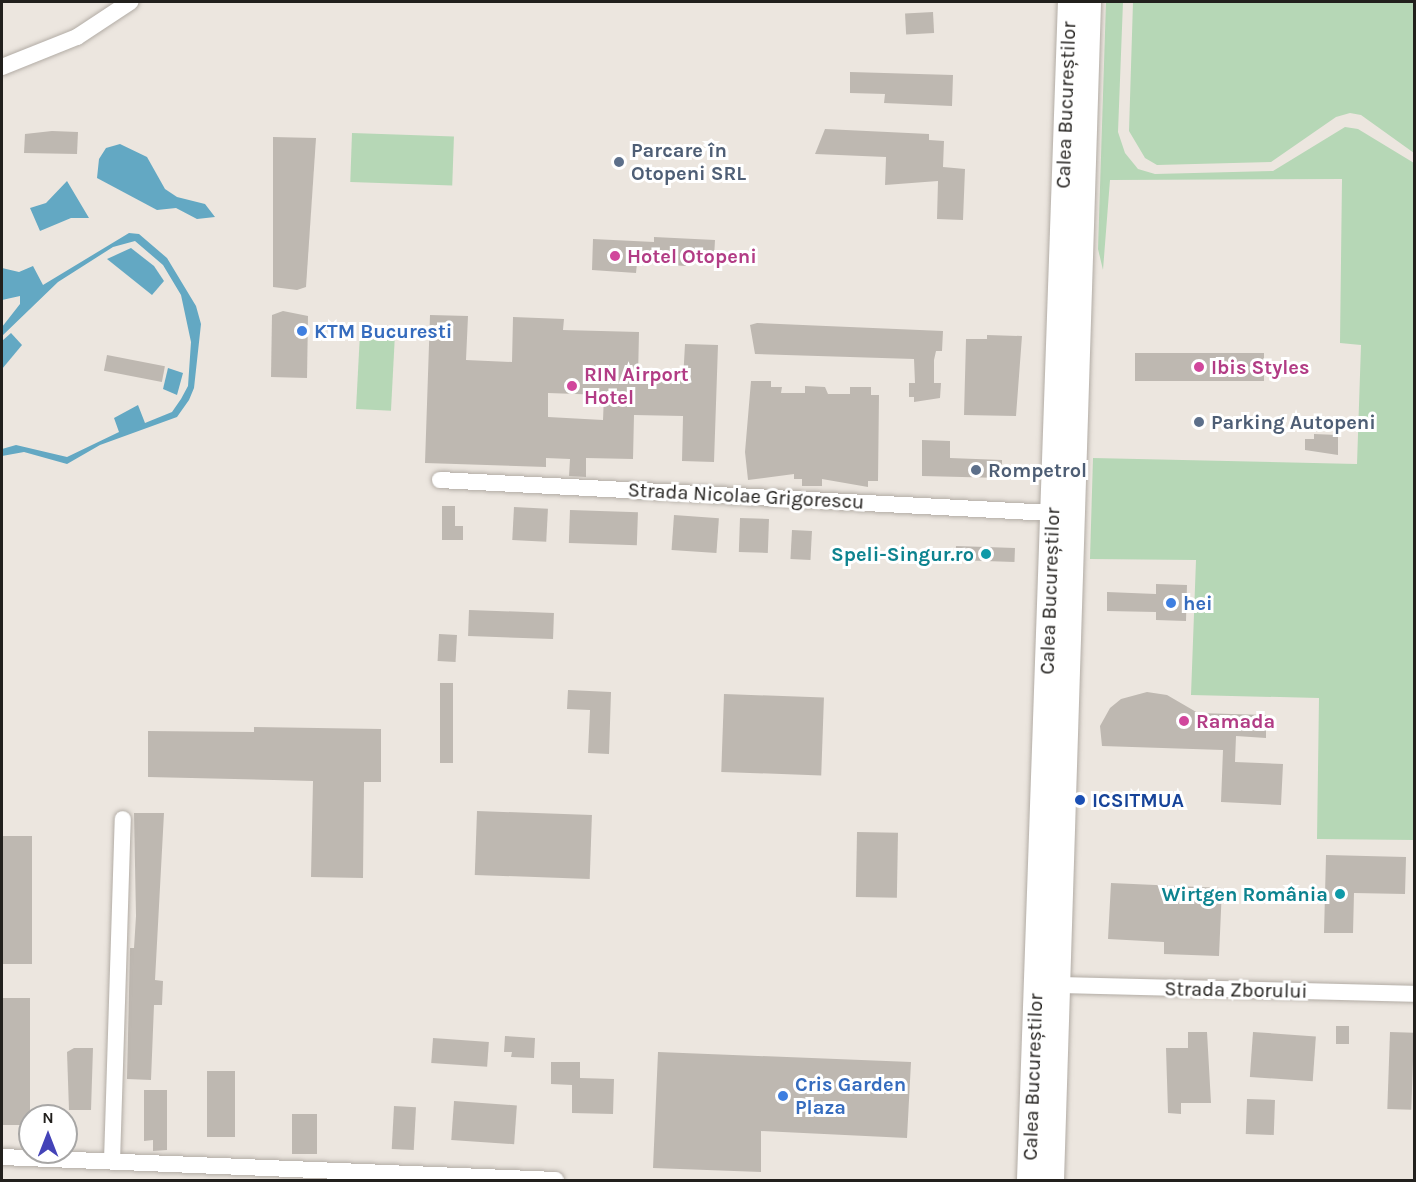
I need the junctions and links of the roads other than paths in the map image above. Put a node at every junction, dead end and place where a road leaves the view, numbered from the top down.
1 (130, 2) edge
2 (1070, 2) edge
3 (1089, 2) edge
4 (2, 67) edge
5 (440, 480) dead end
6 (1052, 513) junction
7 (123, 819) dead end
8 (1058, 985) junction
9 (1414, 994) edge
10 (2, 1157) edge
11 (112, 1161) junction
12 (429, 1177) edge
13 (556, 1180) edge
14 (1029, 1180) edge
15 (1052, 1180) edge

1 - 4 street
2 - 6 highway, Calea Bucureștilor
3 - 8 highway, Calea Bucureștilor
5 - 6 street, Strada Nicolae Grigorescu
6 - 14 highway, Calea Bucureștilor
7 - 11 street
8 - 9 street, Strada Zborului
8 - 15 highway, Calea Bucureștilor
10 - 11 street
11 - 12 street
12 - 13 street

